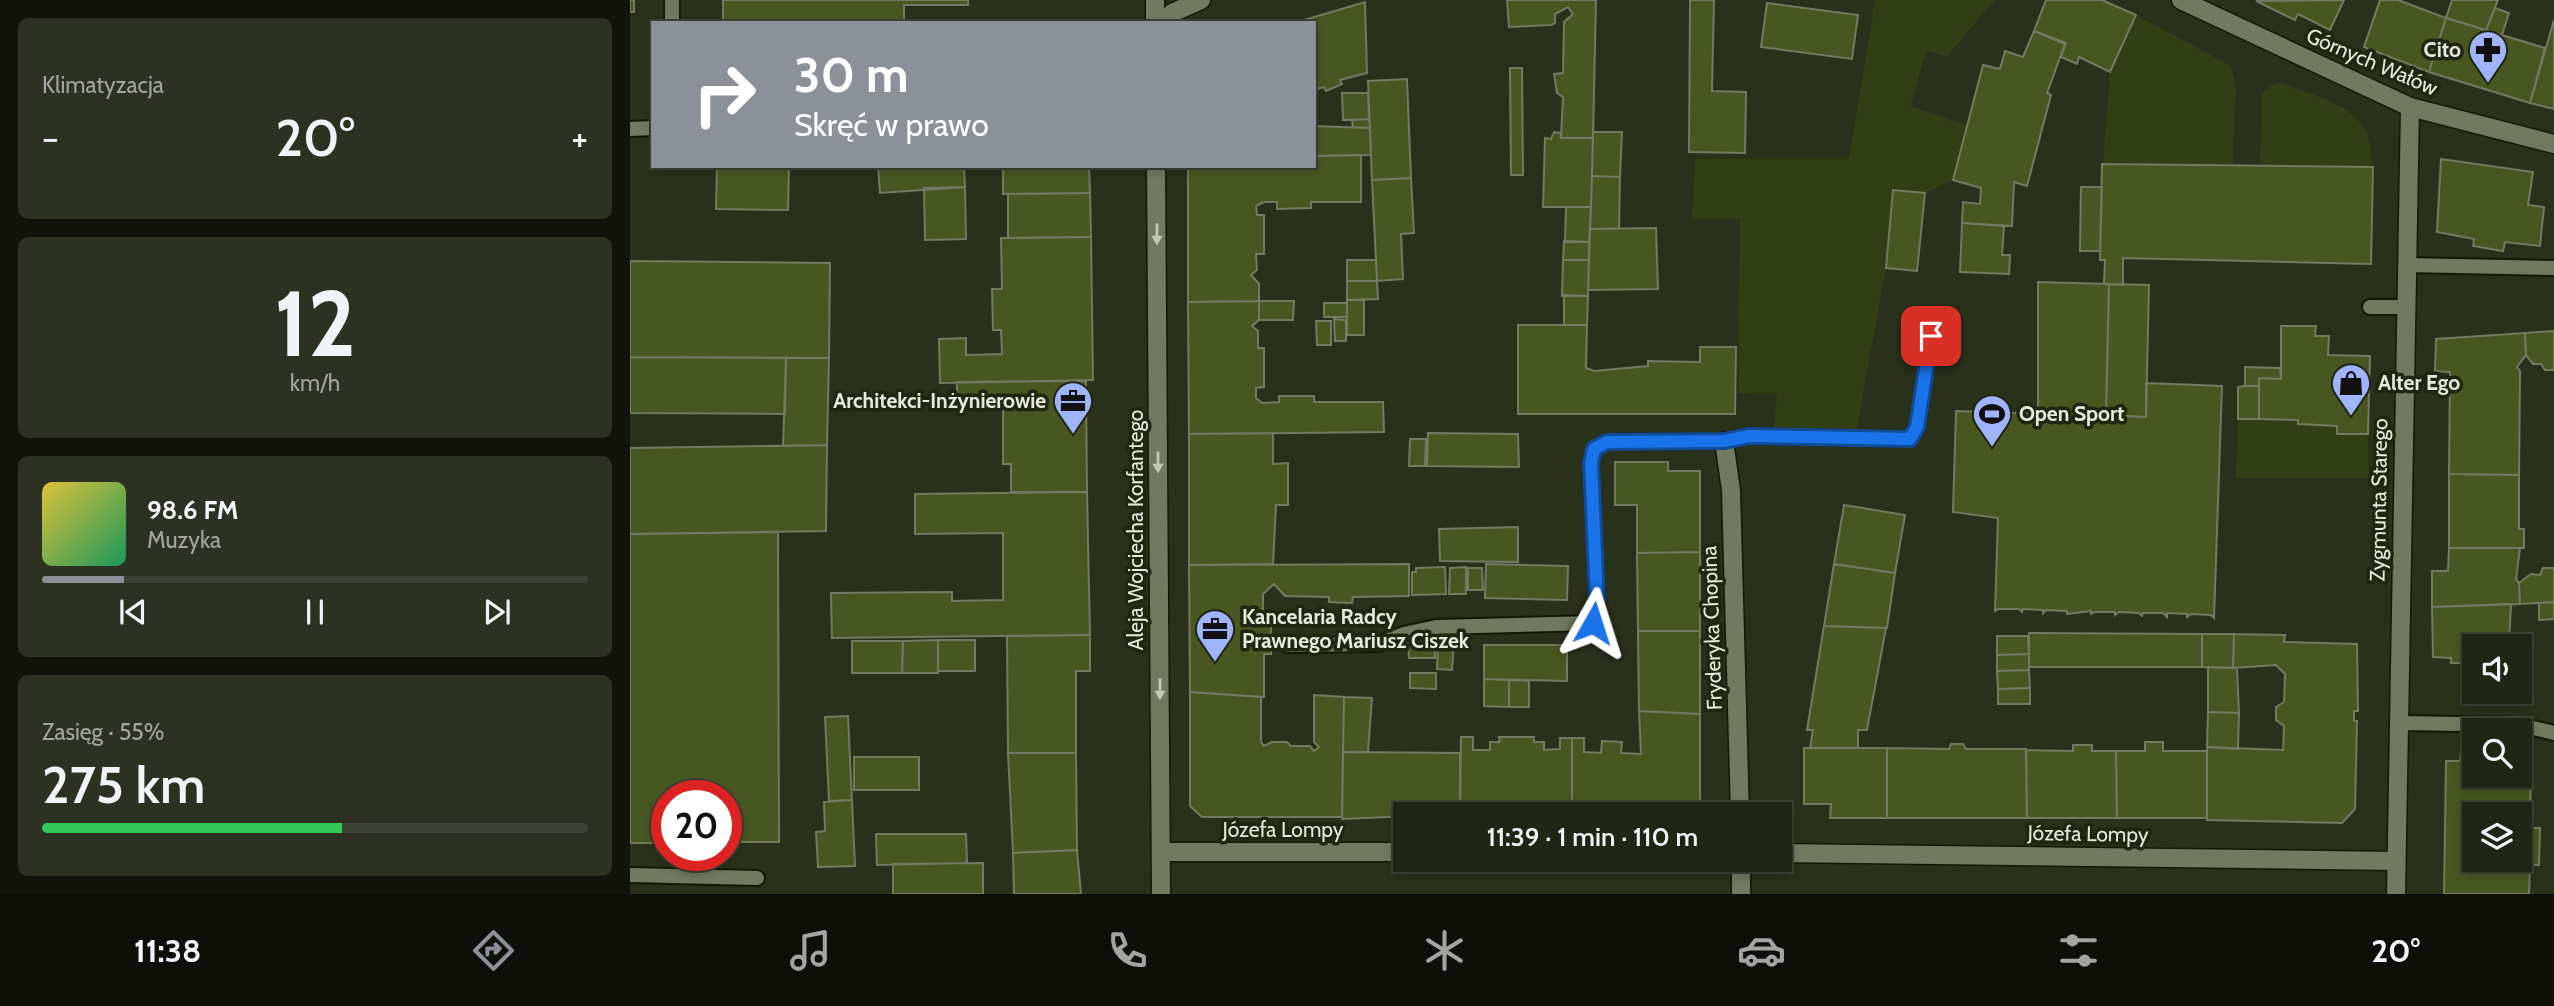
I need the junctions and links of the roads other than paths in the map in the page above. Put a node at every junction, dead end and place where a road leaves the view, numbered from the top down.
1 (672, 0) edge
2 (1155, 0) edge
3 (1201, 0) edge
4 (2180, 0) edge
5 (672, 21) edge
6 (1155, 21) edge
7 (1167, 21) edge
8 (2410, 107) junction
9 (651, 128) edge
10 (630, 129) edge
11 (2554, 144) edge
12 (1156, 168) edge
13 (2407, 265) junction
14 (2554, 268) edge
15 (2370, 307) dead end
16 (2406, 307) junction
17 (1931, 336) dead end
18 (1724, 441) junction
19 (1288, 645) dead end
20 (2399, 723) junction
21 (2554, 733) edge
22 (1740, 802) edge
23 (1161, 852) junction
24 (1393, 852) edge
25 (1792, 853) edge
26 (2396, 861) junction
27 (1741, 872) edge
28 (630, 875) edge
29 (757, 878) dead end
30 (1161, 894) edge
31 (1741, 894) edge
32 (2396, 894) edge

1 - 5 lane
2 - 6 street
3 - 7 street
4 - 8 street, Górnych Wałów
8 - 11 street, Górnych Wałów
8 - 13 street, Zygmunta Starego
9 - 10 lane
12 -> 23 street, Aleja Wojciecha Korfantego
13 - 14 lane
13 - 16 street, Zygmunta Starego
15 - 16 lane
16 - 20 street, Zygmunta Starego
17 - 18 lane
18 - 19 lane
18 - 22 street, Fryderyka Chopina
20 - 21 lane
20 - 26 street, Zygmunta Starego
23 - 24 street, Józefa Lompy
23 - 30 street, Aleja Wojciecha Korfantego
25 - 26 street, Józefa Lompy
26 - 32 street, Zygmunta Starego
27 - 31 street
28 - 29 lane

